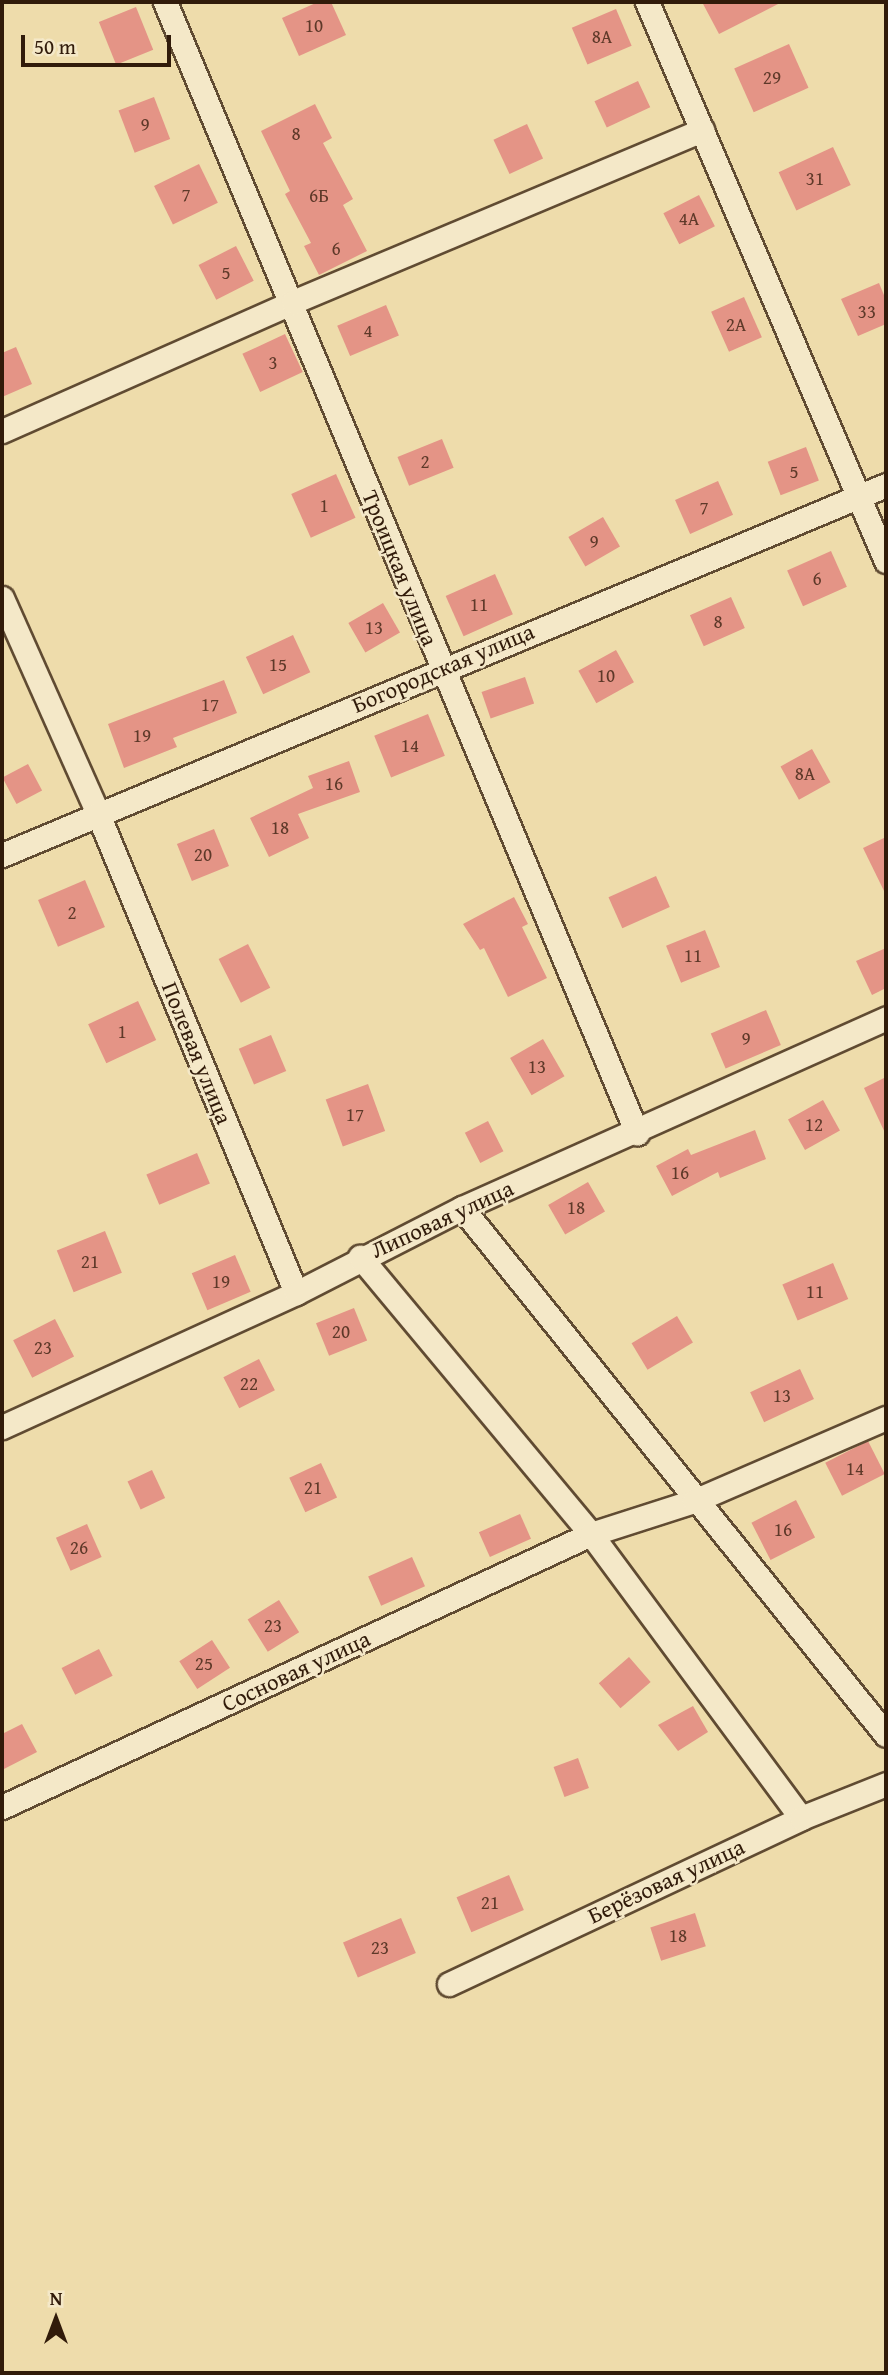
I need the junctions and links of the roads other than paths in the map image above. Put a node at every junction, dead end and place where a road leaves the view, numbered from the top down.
1 (166, 2) edge
2 (647, 2) edge
3 (702, 130) junction
4 (293, 302) junction
5 (2, 431) edge
6 (886, 485) edge
7 (859, 496) junction
8 (886, 561) edge
9 (2, 598) edge
10 (440, 668) junction
11 (98, 814) junction
12 (2, 855) edge
13 (886, 1018) edge
14 (637, 1133) junction
15 (462, 1209) junction
16 (360, 1256) junction
17 (296, 1293) junction
18 (886, 1418) edge
19 (2, 1427) edge
20 (694, 1501) junction
21 (591, 1534) junction
22 (886, 1735) edge
23 (886, 1784) edge
24 (2, 1807) edge
25 (801, 1818) junction
26 (449, 1983) dead end

1 - 4 street, Троицкая улица
2 - 3 street
3 - 4 street
3 - 7 street
4 - 5 street
4 - 10 street, Троицкая улица
6 - 7 street, Богородская улица
7 - 8 street
7 - 10 street, Богородская улица
9 - 11 street
10 - 11 street, Богородская улица
10 - 14 street, Троицкая улица
11 - 12 street, Богородская улица
11 - 17 street, Полевая улица
13 - 14 street, Липовая улица
14 - 15 street, Липовая улица
15 - 16 street, Липовая улица
15 - 20 street
16 - 17 street, Липовая улица
16 - 21 street
17 - 19 street, Липовая улица
18 - 20 street, Сосновая улица
20 - 21 street, Сосновая улица
20 - 22 street
21 - 24 street, Сосновая улица
21 - 25 street
23 - 25 street, Берёзовая улица
25 - 26 street, Берёзовая улица

